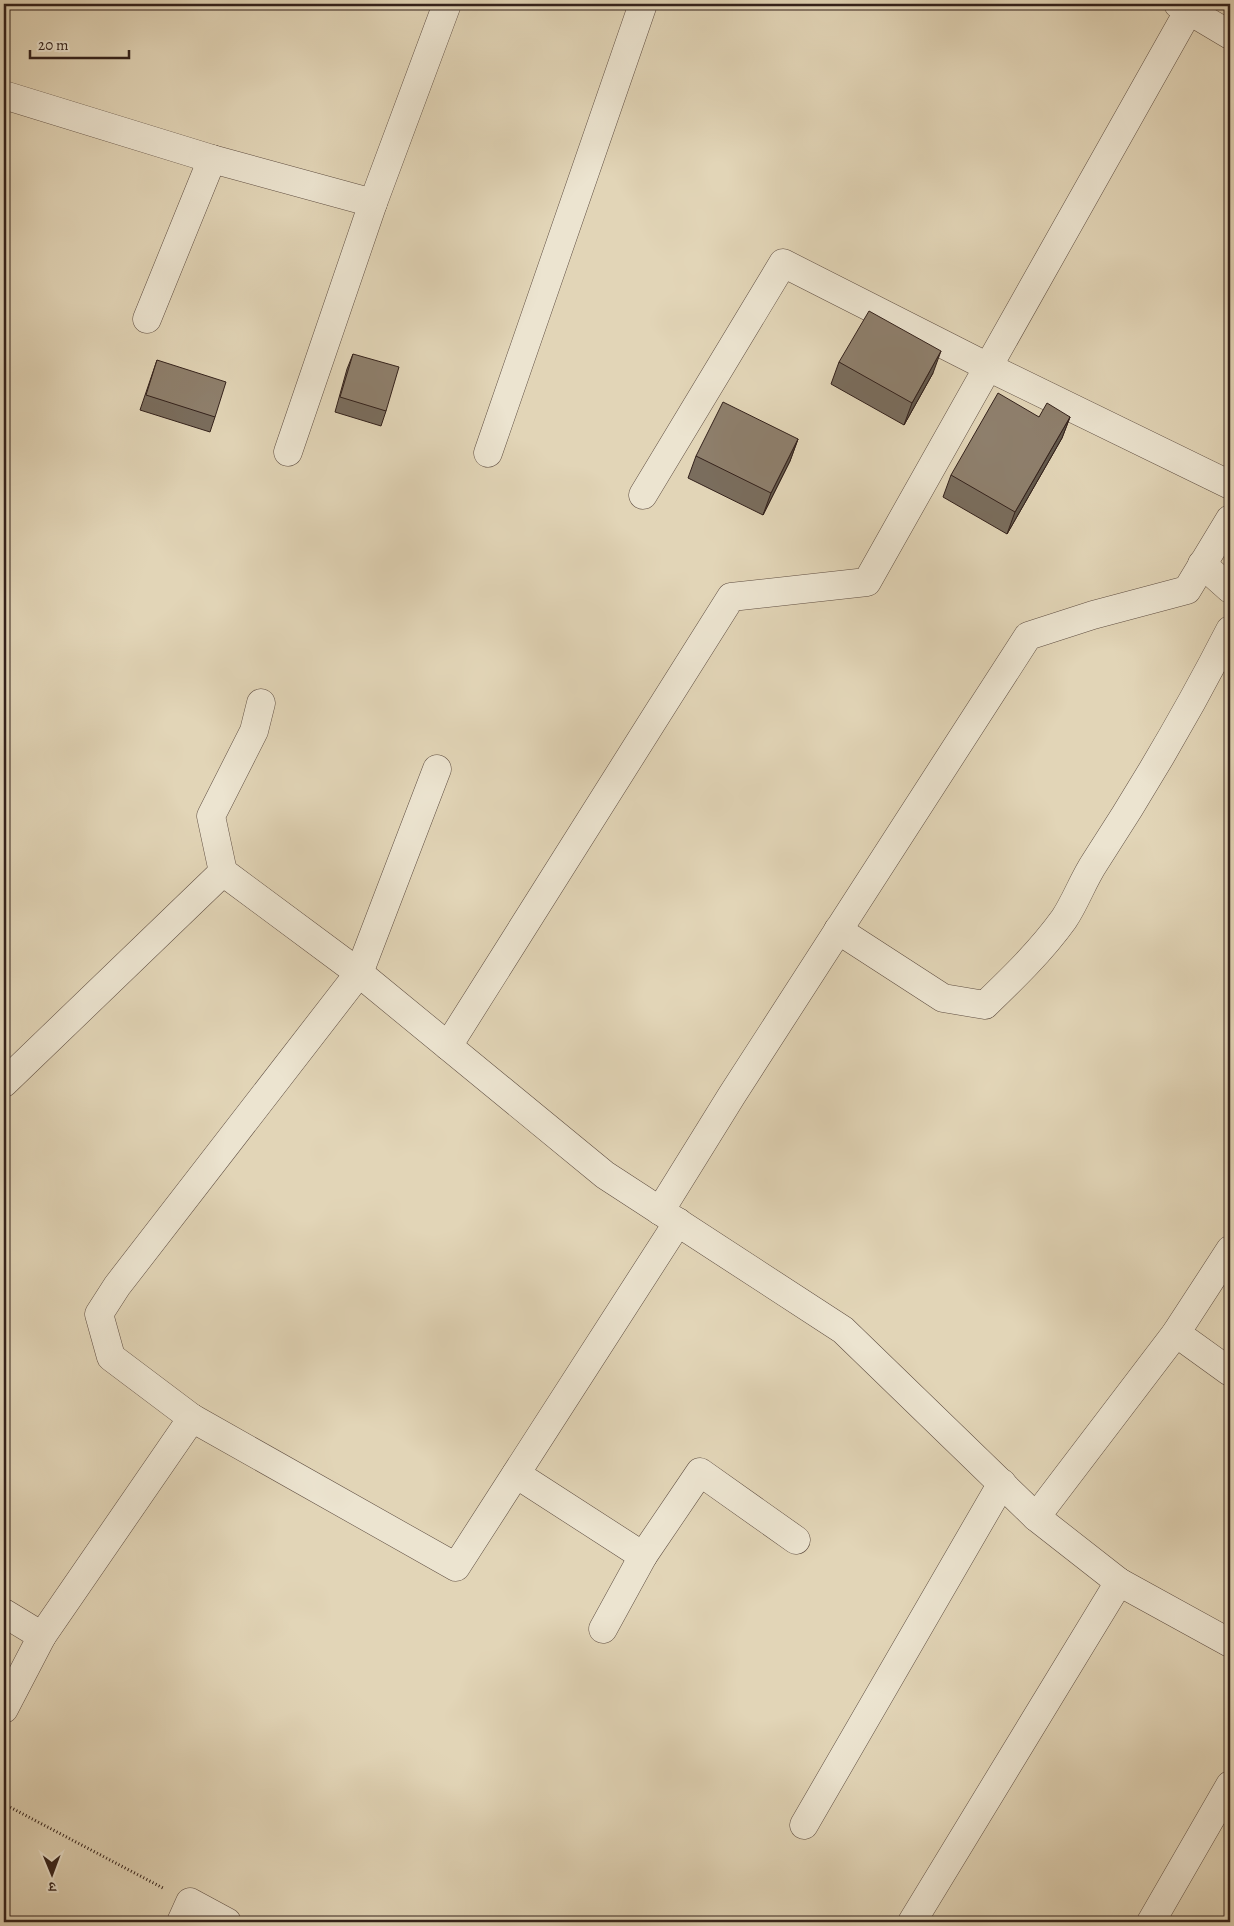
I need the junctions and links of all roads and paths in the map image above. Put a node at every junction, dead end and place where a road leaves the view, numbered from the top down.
1 (447, 4) edge
2 (643, 4) edge
3 (1184, 7) edge
4 (1230, 35) edge
5 (4, 95) edge
6 (212, 159) junction
7 (373, 203) junction
8 (147, 319) dead end
9 (988, 367) junction
10 (288, 452) dead end
11 (488, 453) dead end
12 (1230, 485) edge
13 (643, 495) dead end
14 (1230, 519) edge
15 (1202, 564) junction
16 (1230, 589) edge
17 (1230, 630) edge
18 (261, 703) dead end
19 (437, 769) dead end
20 (224, 872) junction
21 (838, 930) junction
22 (359, 973) junction
23 (448, 1046) junction
24 (4, 1083) edge
25 (669, 1216) junction
26 (1230, 1250) edge
27 (1176, 1333) junction
28 (1230, 1372) edge
29 (192, 1418) junction
30 (516, 1474) junction
31 (1002, 1483) junction
32 (1036, 1517) junction
33 (796, 1540) dead end
34 (642, 1556) junction
35 (1119, 1582) junction
36 (4, 1613) edge
37 (603, 1629) dead end
38 (42, 1636) junction
39 (1230, 1643) edge
40 (4, 1708) edge
41 (1230, 1786) edge
42 (4, 1804) edge
43 (804, 1825) dead end
44 (185, 1912) edge
45 (227, 1922) edge
46 (912, 1922) edge
47 (1151, 1922) edge

1 - 7 street
2 - 11 street
3 - 4 street
3 - 9 street
5 - 6 street
6 - 7 street
6 - 8 street
7 - 10 street
9 - 12 street
9 - 13 street
9 - 23 street
14 - 15 street
15 - 16 street
15 - 21 street
17 - 21 street
18 - 20 street
19 - 22 street
20 - 22 street
20 - 24 street
21 - 25 street
22 - 23 street
22 - 29 street
23 - 25 street
25 - 30 street
25 - 31 street
26 - 27 street
27 - 28 street
27 - 32 street
29 - 30 street
29 - 38 street
30 - 34 street
31 - 32 street
31 - 43 street
32 - 35 street
33 - 34 street
34 - 37 street
35 - 39 street
35 - 46 street
36 - 38 street
38 - 40 street
41 - 47 street
42 - 44 path
44 - 45 street

